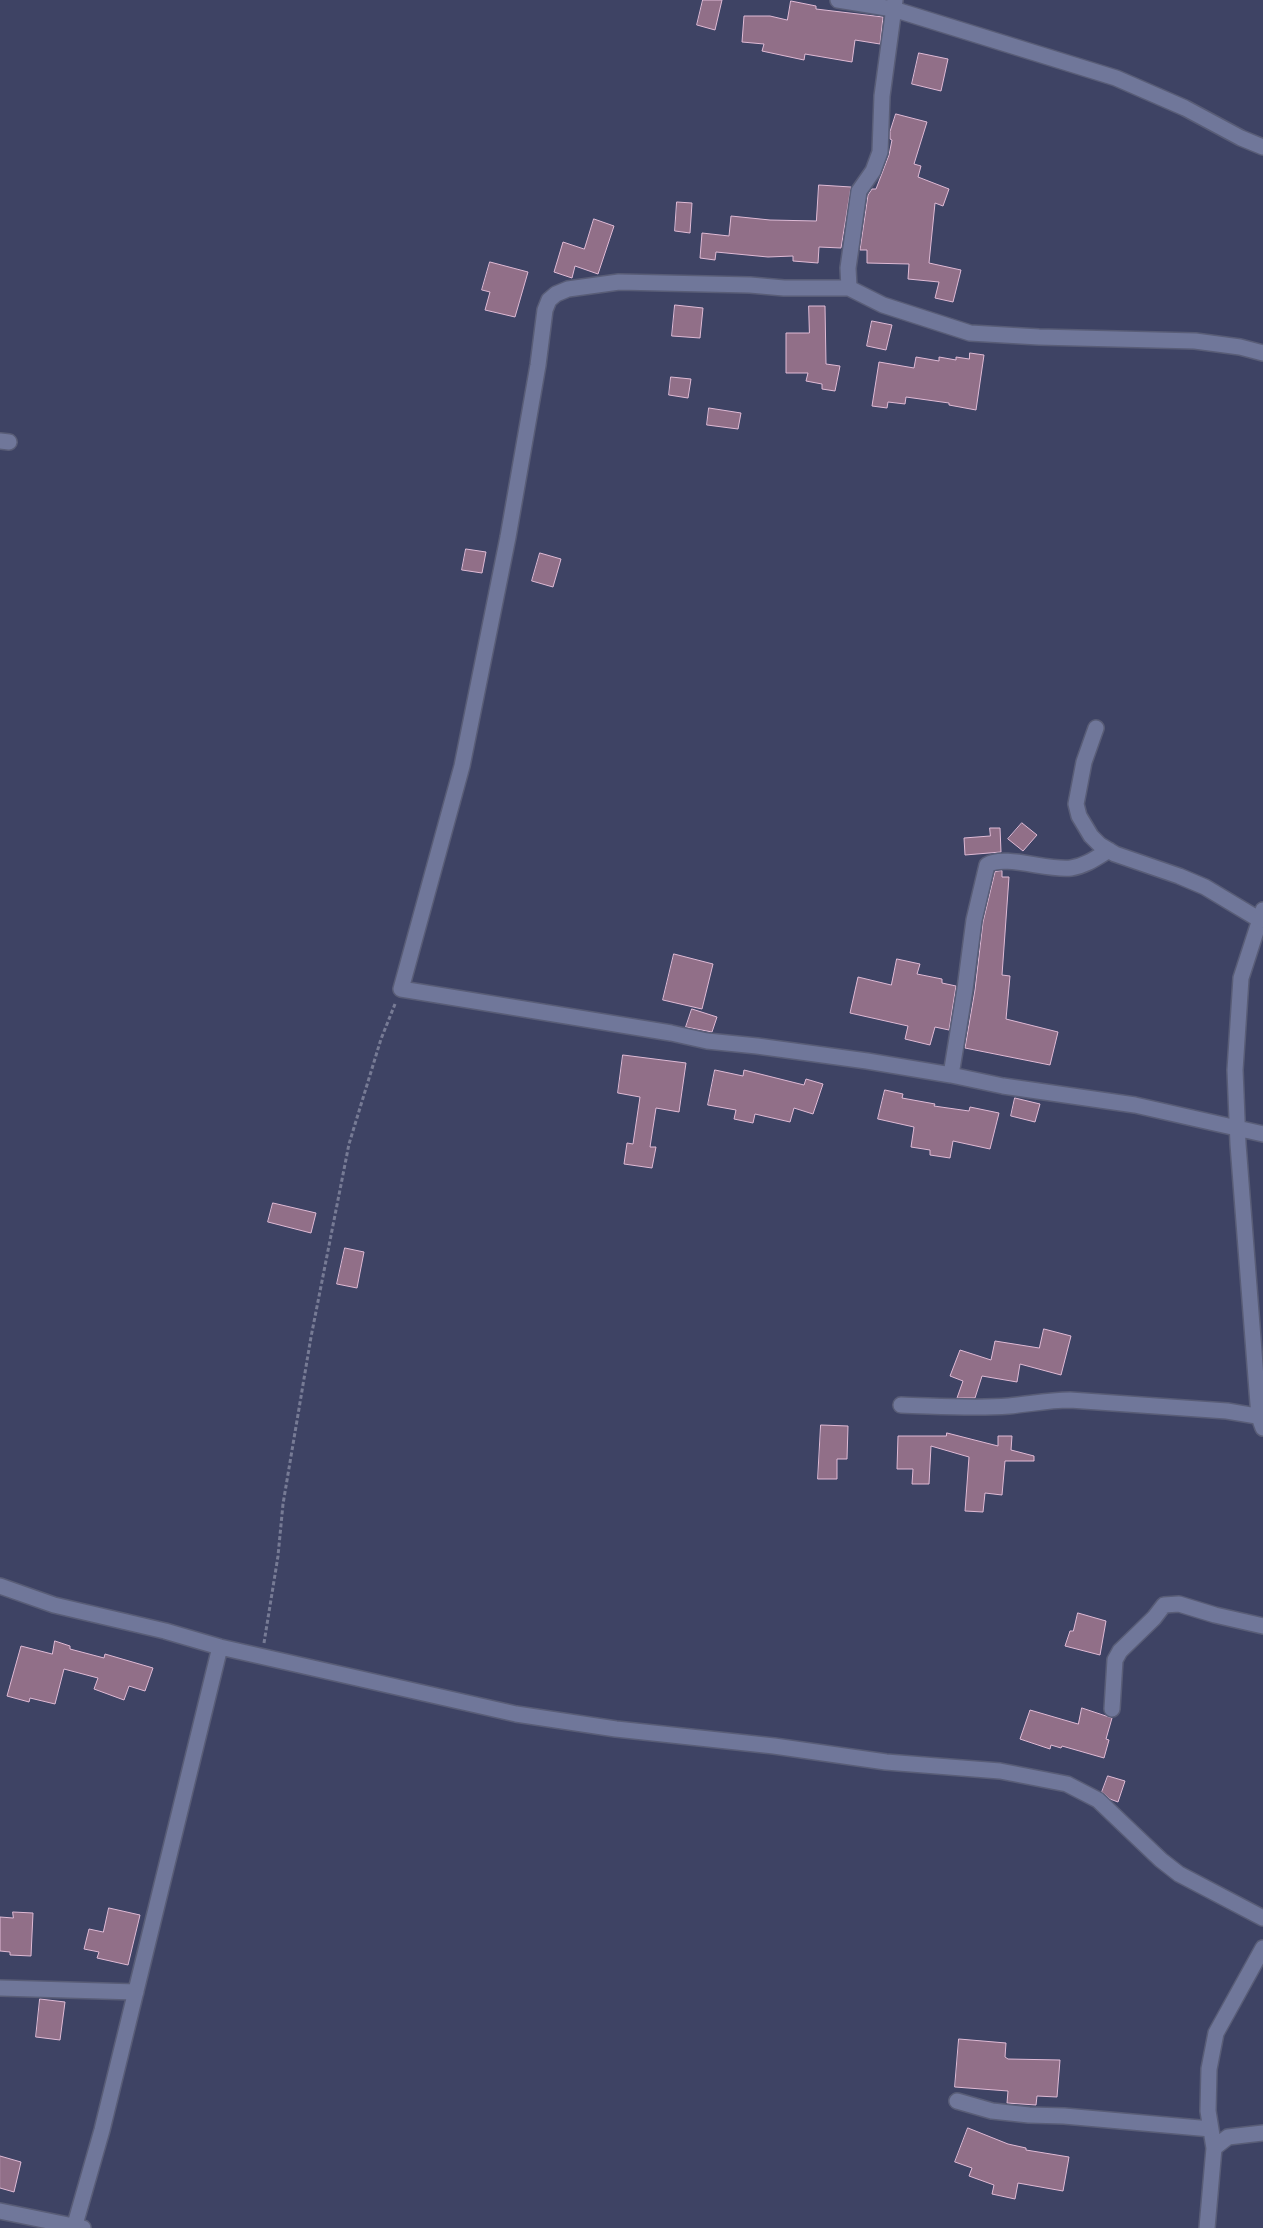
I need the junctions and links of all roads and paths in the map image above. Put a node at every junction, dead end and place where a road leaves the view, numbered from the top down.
1 (838, 0) edge
2 (894, 5) edge
3 (1263, 147) edge
4 (849, 288) junction
5 (1263, 353) edge
6 (1096, 728) dead end
7 (1109, 850) junction
8 (1261, 915) edge
9 (401, 989) junction
10 (951, 1075) junction
11 (1238, 1130) junction
12 (1263, 1134) edge
13 (901, 1405) dead end
14 (1262, 1421) edge
15 (0, 1586) edge
16 (1263, 1626) edge
17 (220, 1647) junction
18 (262, 1656) junction
19 (1112, 1709) dead end
20 (1263, 1918) edge
21 (1263, 1948) edge
22 (0, 1988) edge
23 (136, 1992) junction
24 (957, 2101) dead end
25 (1211, 2129) junction
26 (1263, 2133) edge
27 (1214, 2148) junction
28 (0, 2211) edge
29 (77, 2227) edge
30 (1207, 2228) edge

1 - 2 street
2 - 3 street
2 - 4 street
4 - 5 street
4 - 9 street
6 - 7 street
7 - 8 street
7 - 10 street
8 - 11 street
9 - 10 street
9 - 18 path
10 - 11 street
11 - 12 street
11 - 14 street
13 - 14 street
15 - 17 street
16 - 19 street
17 - 18 street
17 - 23 street
18 - 20 street
21 - 25 street
22 - 23 street
23 - 29 street
24 - 25 street
25 - 27 street
26 - 27 street
27 - 30 street
28 - 29 street

